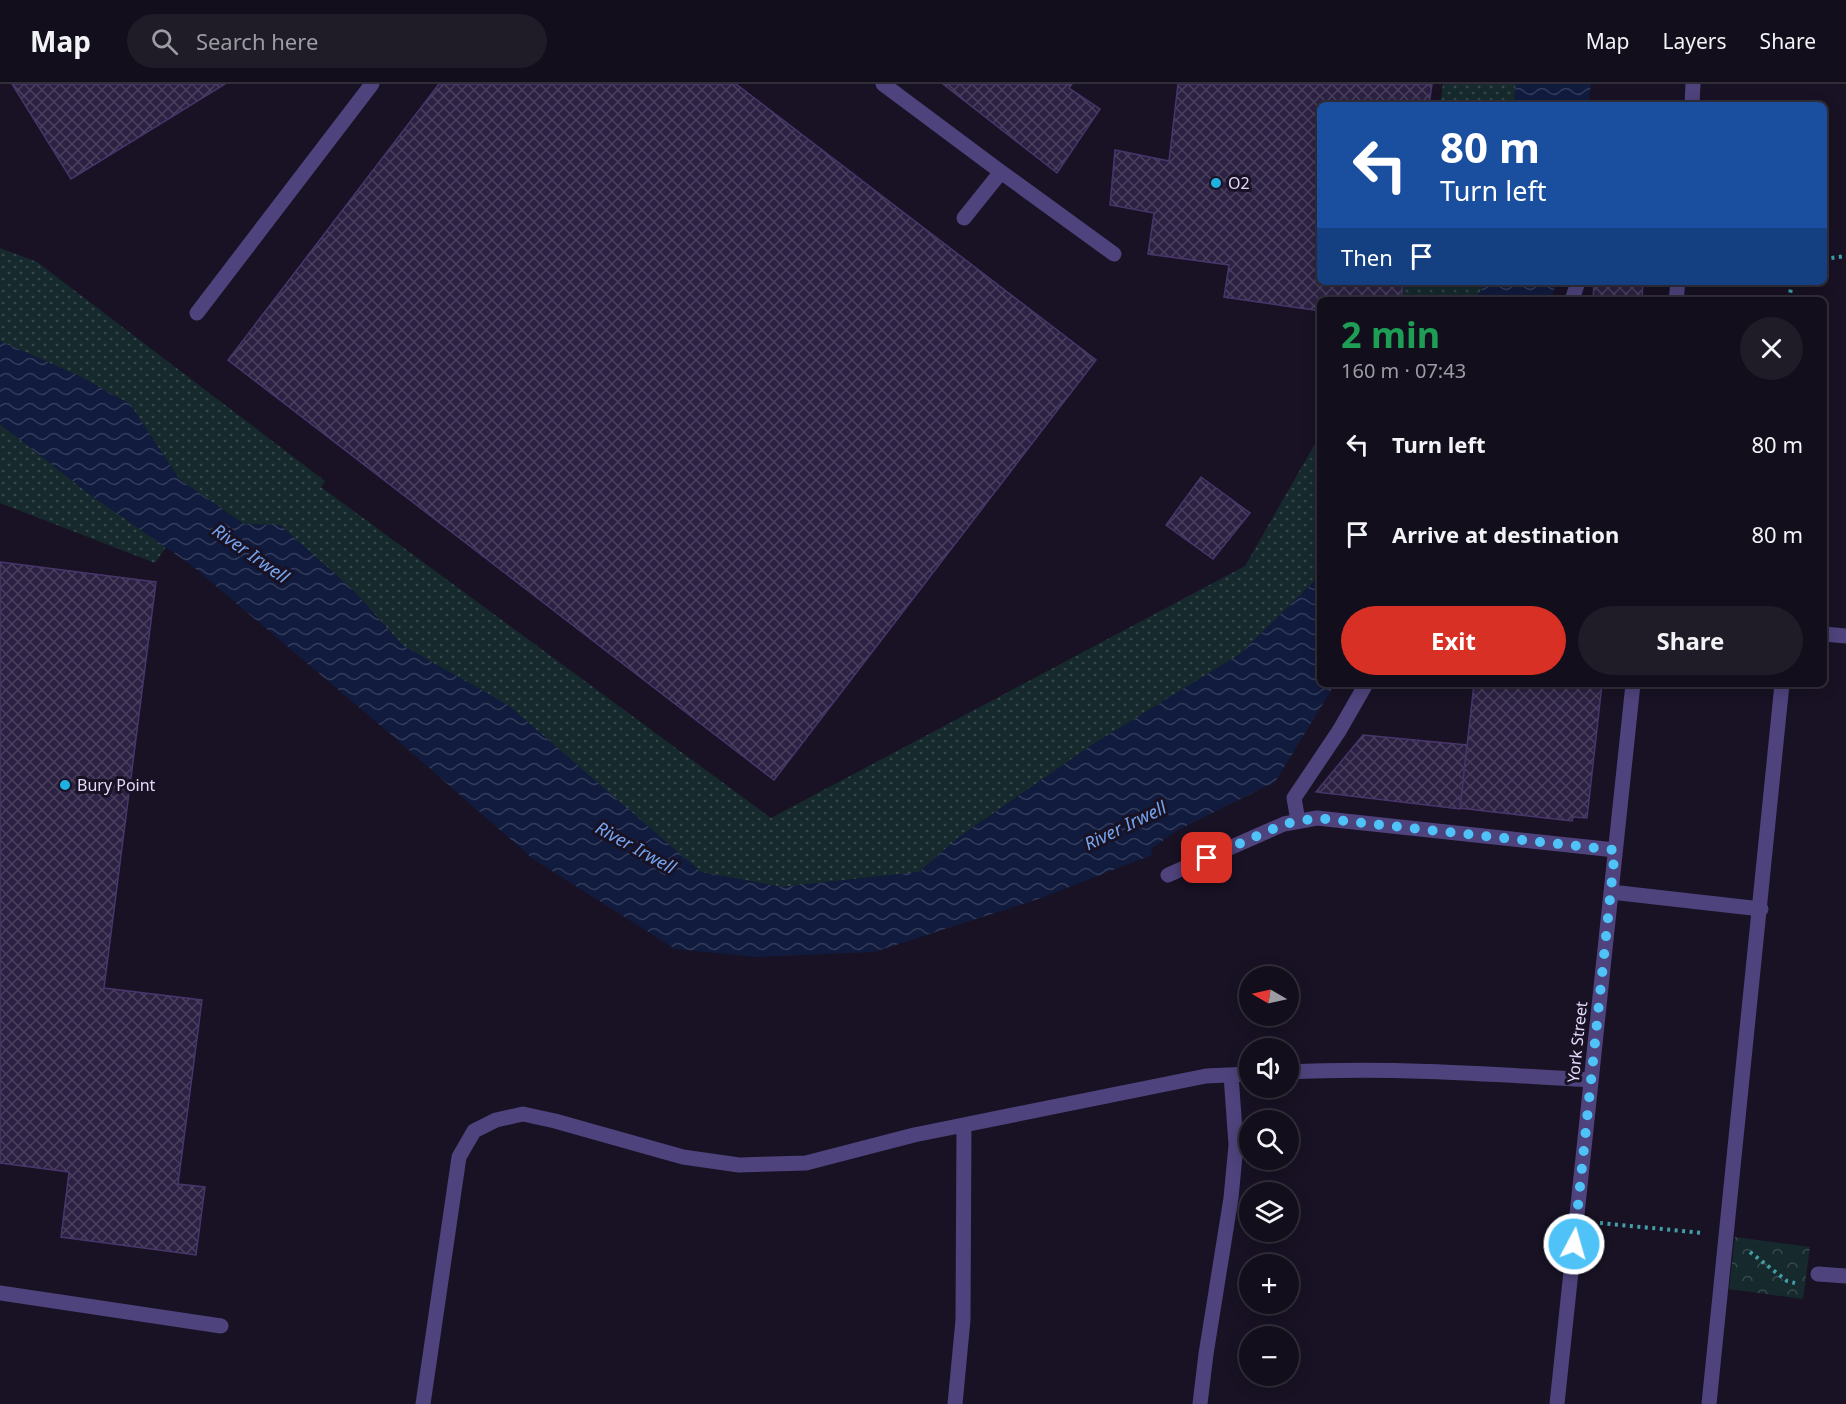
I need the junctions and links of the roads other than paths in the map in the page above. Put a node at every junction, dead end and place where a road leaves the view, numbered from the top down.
1 (372, 84) edge
2 (883, 84) edge
3 (1693, 84) edge
4 (1692, 102) edge
5 (1001, 172) junction
6 (964, 218) dead end
7 (1114, 254) dead end
8 (197, 313) dead end
9 (1827, 634) edge
10 (1846, 636) edge
11 (1363, 687) edge
12 (1633, 687) edge
13 (1782, 687) edge
14 (1298, 821) junction
15 (1615, 850) junction
16 (1168, 875) dead end
17 (1611, 892) junction
18 (1761, 909) junction
19 (1299, 1071) edge
20 (1231, 1075) junction
21 (1239, 1075) edge
22 (1591, 1080) junction
23 (964, 1125) junction
24 (1818, 1274) dead end
25 (1846, 1276) edge
26 (0, 1293) edge
27 (221, 1326) dead end
28 (423, 1404) edge
29 (955, 1404) edge
30 (1200, 1404) edge
31 (1557, 1404) edge
32 (1709, 1404) edge

1 - 8 street
2 - 5 street
3 - 4 street
5 - 6 street
5 - 7 street
9 - 10 street
11 - 14 street
12 - 15 street, York Street
13 - 18 street
14 - 15 street
14 - 16 street
15 - 17 street, York Street
17 - 18 street
17 - 22 street, York Street
18 - 32 street
19 - 22 street
20 - 21 street
20 - 23 street
20 - 30 street
22 - 31 street, York Street
23 - 28 street
23 - 29 street
24 - 25 street
26 - 27 street

